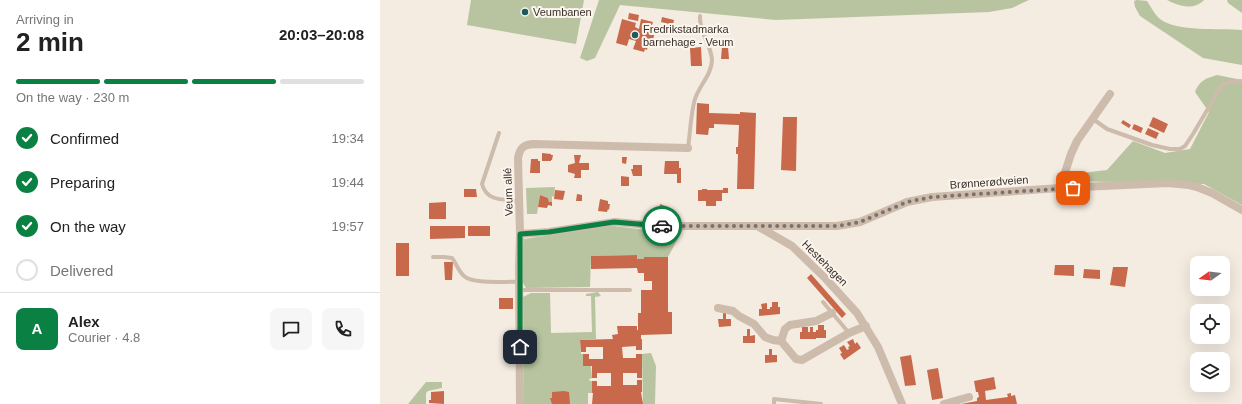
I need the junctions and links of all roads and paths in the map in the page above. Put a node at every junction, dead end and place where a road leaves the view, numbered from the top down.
1 (700, 16) dead end
2 (1242, 81) edge
3 (1110, 94) dead end
4 (1093, 119) junction
5 (499, 132) dead end
6 (688, 148) joint
7 (1060, 188) junction
8 (518, 201) junction
9 (1242, 210) edge
10 (758, 226) junction
11 (520, 234) junction
12 (433, 257) dead end
13 (519, 286) junction
14 (630, 290) dead end
15 (823, 302) dead end
16 (718, 308) dead end
17 (832, 312) junction
18 (866, 326) junction
19 (848, 333) junction
20 (781, 341) junction
21 (969, 397) dead end
22 (520, 404) edge
23 (774, 404) edge
24 (821, 404) edge
25 (902, 404) edge
26 (944, 404) edge

1 - 6 lane
2 - 4 lane
3 - 4 street
4 - 7 street
5 - 8 lane
6 - 8 street, Veum allé
7 - 9 street, Brønnerødveien
7 - 10 street, Brønnerødveien
8 - 11 street, Veum allé
10 - 11 street, Brønnerødveien
10 - 18 street, Hestehagen
11 - 13 street, Veum allé
12 - 13 lane
13 - 14 lane
13 - 22 street, Veum allé
15 - 17 lane
16 - 20 street
17 - 19 lane
17 - 20 street
18 - 19 street
18 - 25 street, Hestehagen
19 - 20 street
21 - 26 street
23 - 24 lane

